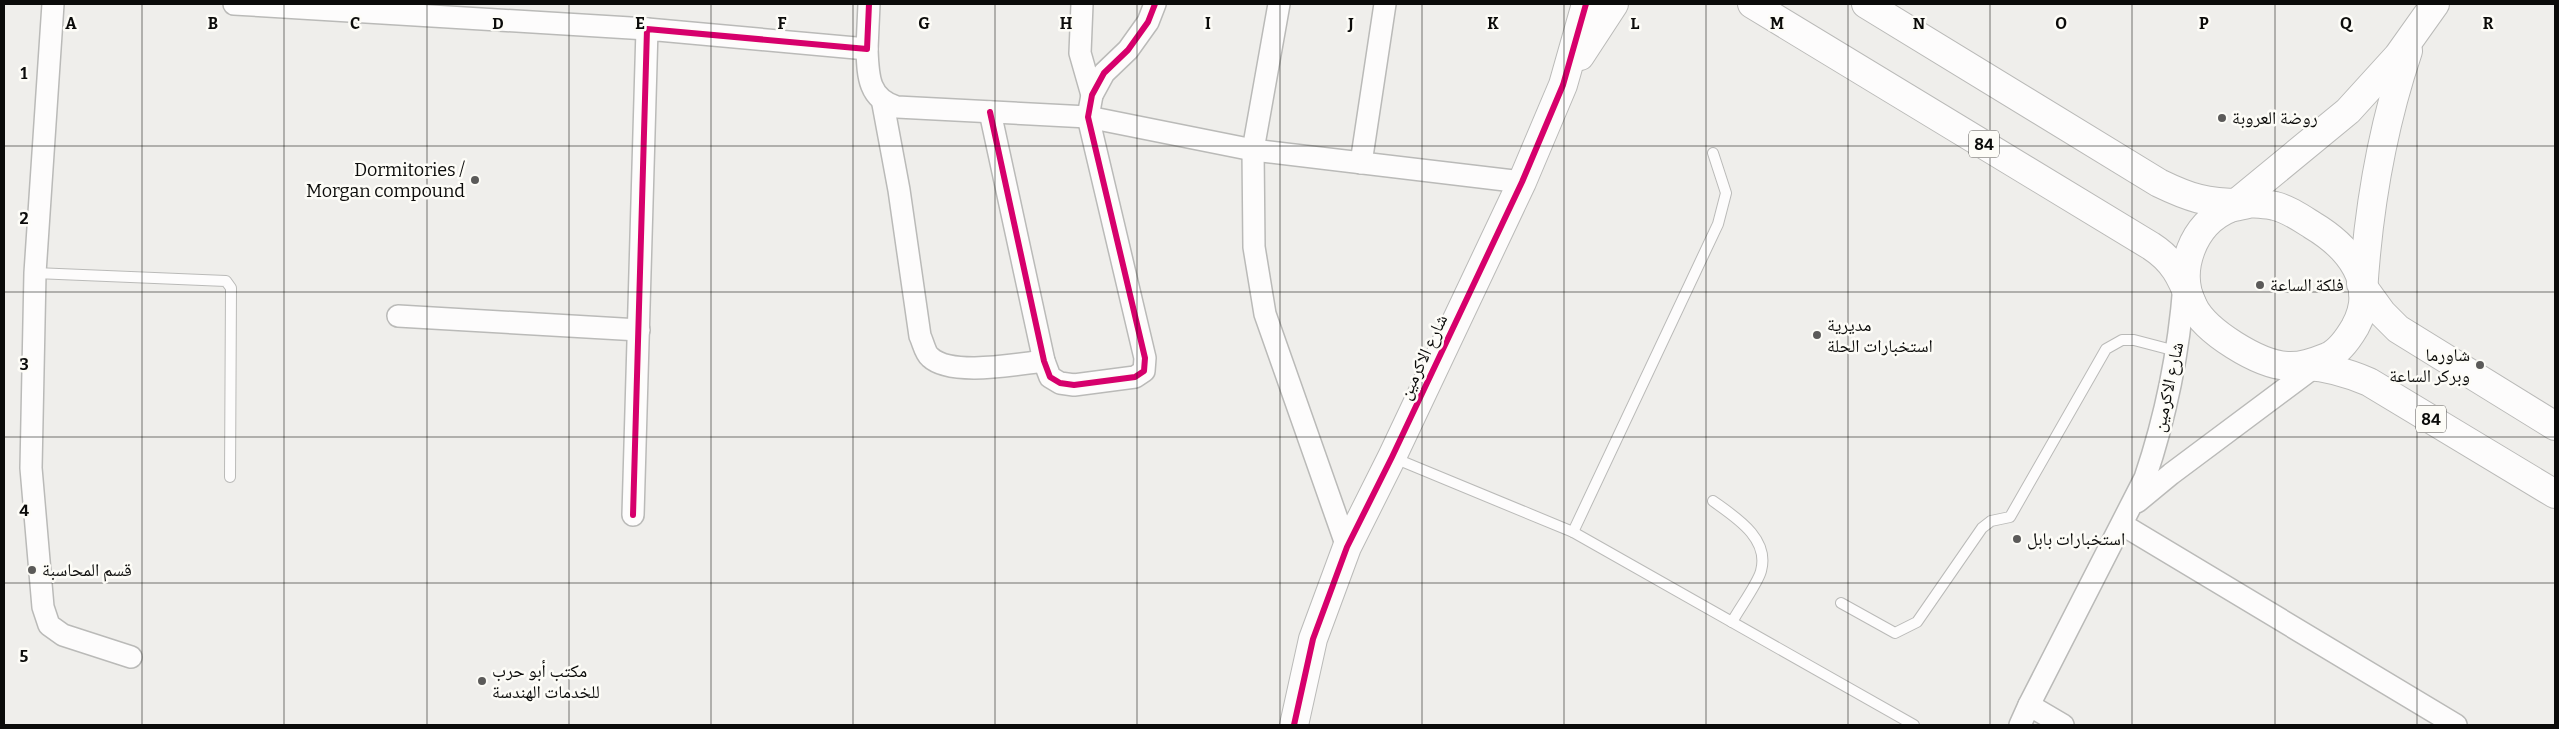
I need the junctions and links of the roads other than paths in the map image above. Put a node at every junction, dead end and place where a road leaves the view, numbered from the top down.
1 (53, 4) edge
2 (234, 4) edge
3 (869, 4) edge
4 (1082, 4) edge
5 (1155, 4) edge
6 (1279, 4) edge
7 (1385, 4) edge
8 (1586, 4) edge
9 (1614, 4) edge
10 (1752, 4) edge
11 (1866, 4) edge
12 (1892, 4) edge
13 (2435, 4) edge
14 (648, 29) junction
15 (1913, 32) junction
16 (2414, 34) junction
17 (867, 49) junction
18 (1563, 85) junction
19 (1092, 95) junction
20 (883, 104) junction
21 (990, 112) junction
22 (1088, 117) junction
23 (1253, 150) junction
24 (1713, 153) dead end
25 (1361, 163) junction
26 (1522, 182) junction
27 (2240, 205) junction
28 (35, 273) junction
29 (2188, 284) junction
30 (2363, 290) junction
31 (398, 316) dead end
32 (639, 330) junction
33 (2176, 351) junction
34 (1044, 361) junction
35 (2315, 362) junction
36 (2555, 426) edge
37 (1392, 457) junction
38 (230, 477) dead end
39 (2555, 494) edge
40 (1713, 501) dead end
41 (633, 515) dead end
42 (2126, 517) junction
43 (1573, 532) junction
44 (1346, 547) junction
45 (1841, 603) dead end
46 (1732, 622) junction
47 (131, 657) dead end
48 (2029, 705) junction
49 (1294, 725) edge
50 (1914, 725) edge
51 (2020, 725) edge
52 (2062, 725) edge
53 (2456, 725) edge

1 - 28 street
2 - 14 street
3 - 17 street
4 - 19 street
5 - 19 street
6 - 23 street
7 - 25 street
8 - 18 main road, شارع الاكرمين
9 - 18 main road, شارع الاكرمين
10 - 29 main road, 84
11 - 15 main road
12 - 15 main road
13 - 16 main road
14 - 17 street
14 - 32 street
15 - 27 main road
16 - 27 main road
16 - 30 main road
17 - 20 street
18 - 26 main road, شارع الاكرمين
19 - 22 street
20 - 21 street
20 - 34 street
21 - 22 street
21 - 34 street
22 - 23 street
22 - 34 street
23 - 25 street
23 - 44 street
24 - 43 lane
25 - 26 street
26 - 37 main road, شارع الاكرمين
27 - 29 main road
27 - 30 main road
28 - 38 lane
28 - 47 street
29 - 33 street, شارع الاكرمين
29 - 35 main road, 84
30 - 35 main road
30 - 36 main road
31 - 32 street
32 - 41 street
33 - 42 street, شارع الاكرمين
33 - 45 lane
35 - 39 main road, 84
35 - 42 street, شارع الاكرمين
37 - 43 lane
37 - 44 main road, شارع الاكرمين
40 - 46 lane
42 - 48 street, شارع الاكرمين
42 - 53 street
43 - 46 lane
44 - 49 main road, شارع الاكرمين
46 - 50 lane
48 - 51 street, شارع الاكرمين
48 - 52 street

